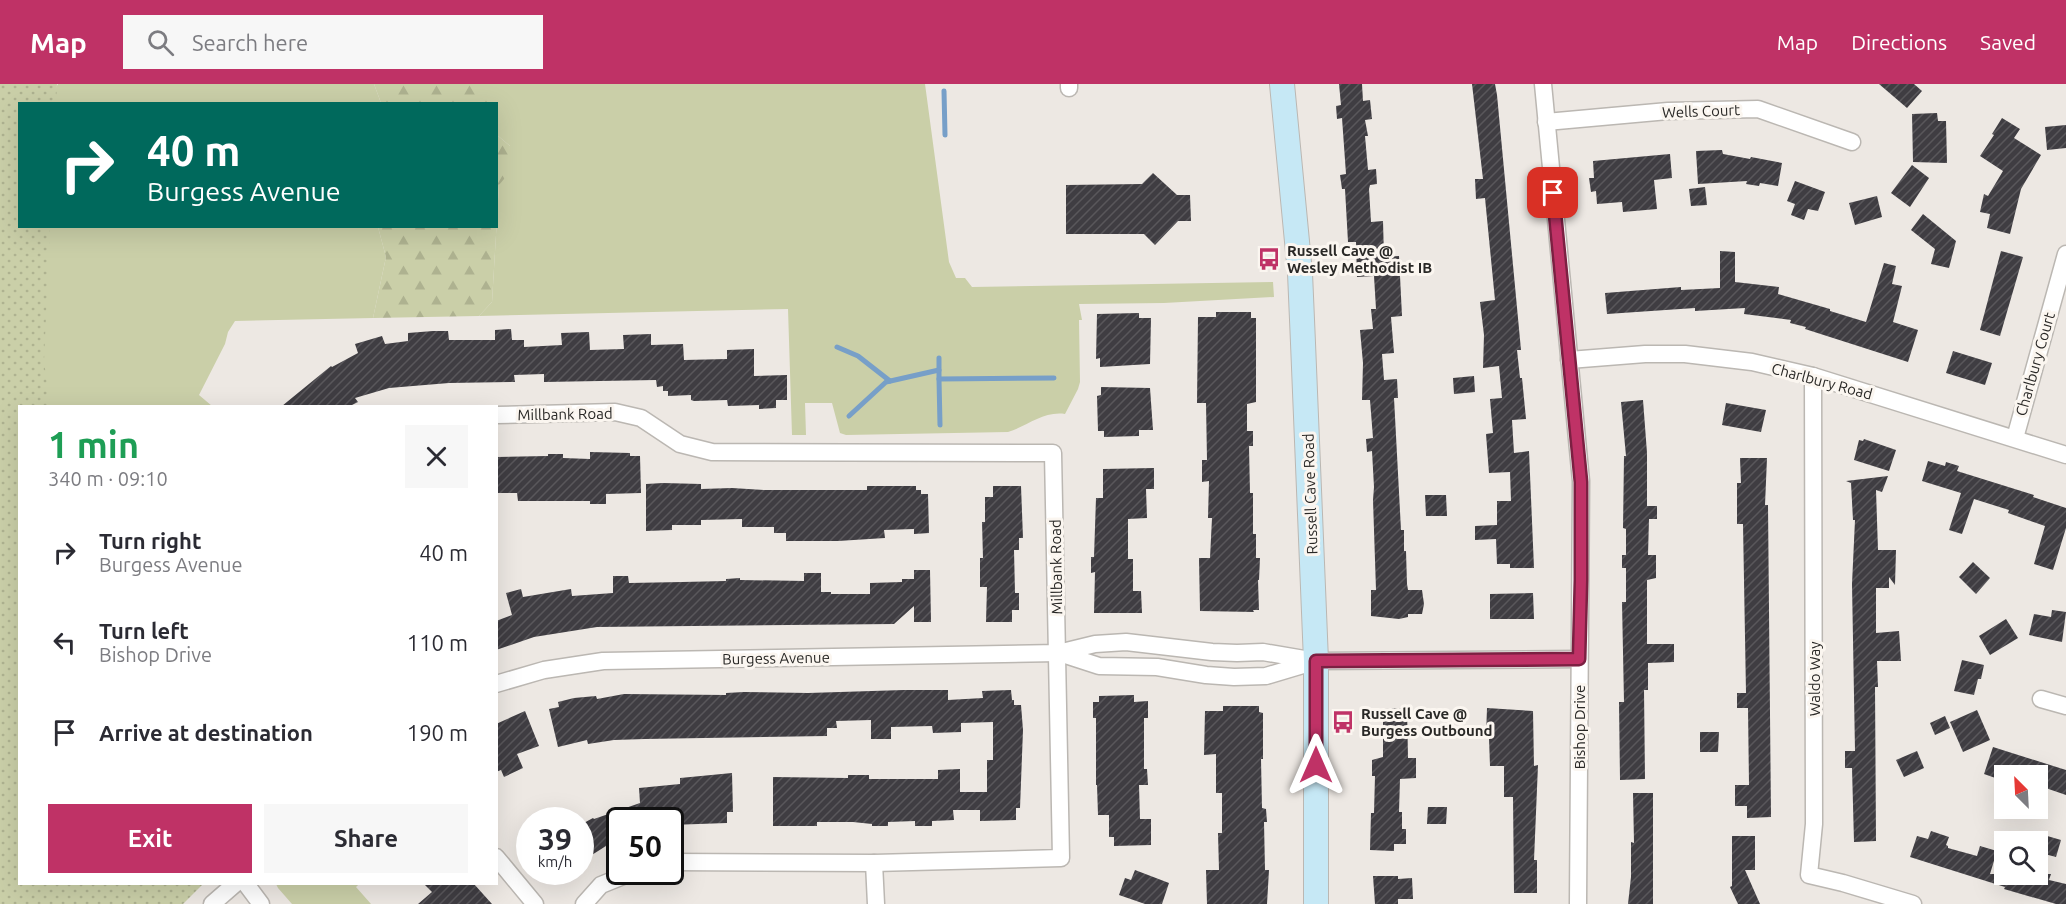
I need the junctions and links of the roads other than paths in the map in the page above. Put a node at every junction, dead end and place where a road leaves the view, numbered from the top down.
1 (1282, 84) edge
2 (1543, 84) edge
3 (1546, 122) junction
4 (1852, 142) dead end
5 (2066, 254) edge
6 (1569, 360) junction
7 (1812, 376) junction
8 (498, 415) edge
9 (2014, 438) junction
10 (2066, 455) edge
11 (1058, 653) junction
12 (1579, 659) junction
13 (1316, 661) junction
14 (498, 683) edge
15 (2041, 699) dead end
16 (2066, 706) edge
17 (498, 859) edge
18 (684, 862) edge
19 (874, 863) junction
20 (606, 883) edge
21 (234, 885) edge
22 (247, 885) edge
23 (212, 904) edge
24 (261, 904) edge
25 (535, 904) edge
26 (584, 904) edge
27 (876, 904) edge
28 (1316, 904) edge
29 (1578, 904) edge
30 (1913, 904) edge

1 - 13 main road, Russell Cave Road
2 - 3 street, Bishop Drive
3 - 4 street, Wells Court
3 - 6 street, Bishop Drive
5 - 9 street, Charlbury Court
6 - 7 street, Charlbury Road
6 - 12 street, Bishop Drive
7 - 9 street, Charlbury Road
7 - 30 street, Waldo Way
8 - 11 street, Millbank Road
9 - 10 street, Charlbury Road
11 - 13 street, Burgess Avenue
11 - 13 street, Burgess Avenue
11 - 14 street, Burgess Avenue
11 - 19 street, Millbank Road
12 - 13 street, Burgess Avenue
12 - 29 street, Bishop Drive
13 - 28 main road, Russell Cave Road
15 - 16 street
17 - 25 street
18 - 19 street, Millbank Road
19 - 27 street
20 - 26 street
21 - 23 street
22 - 24 street

